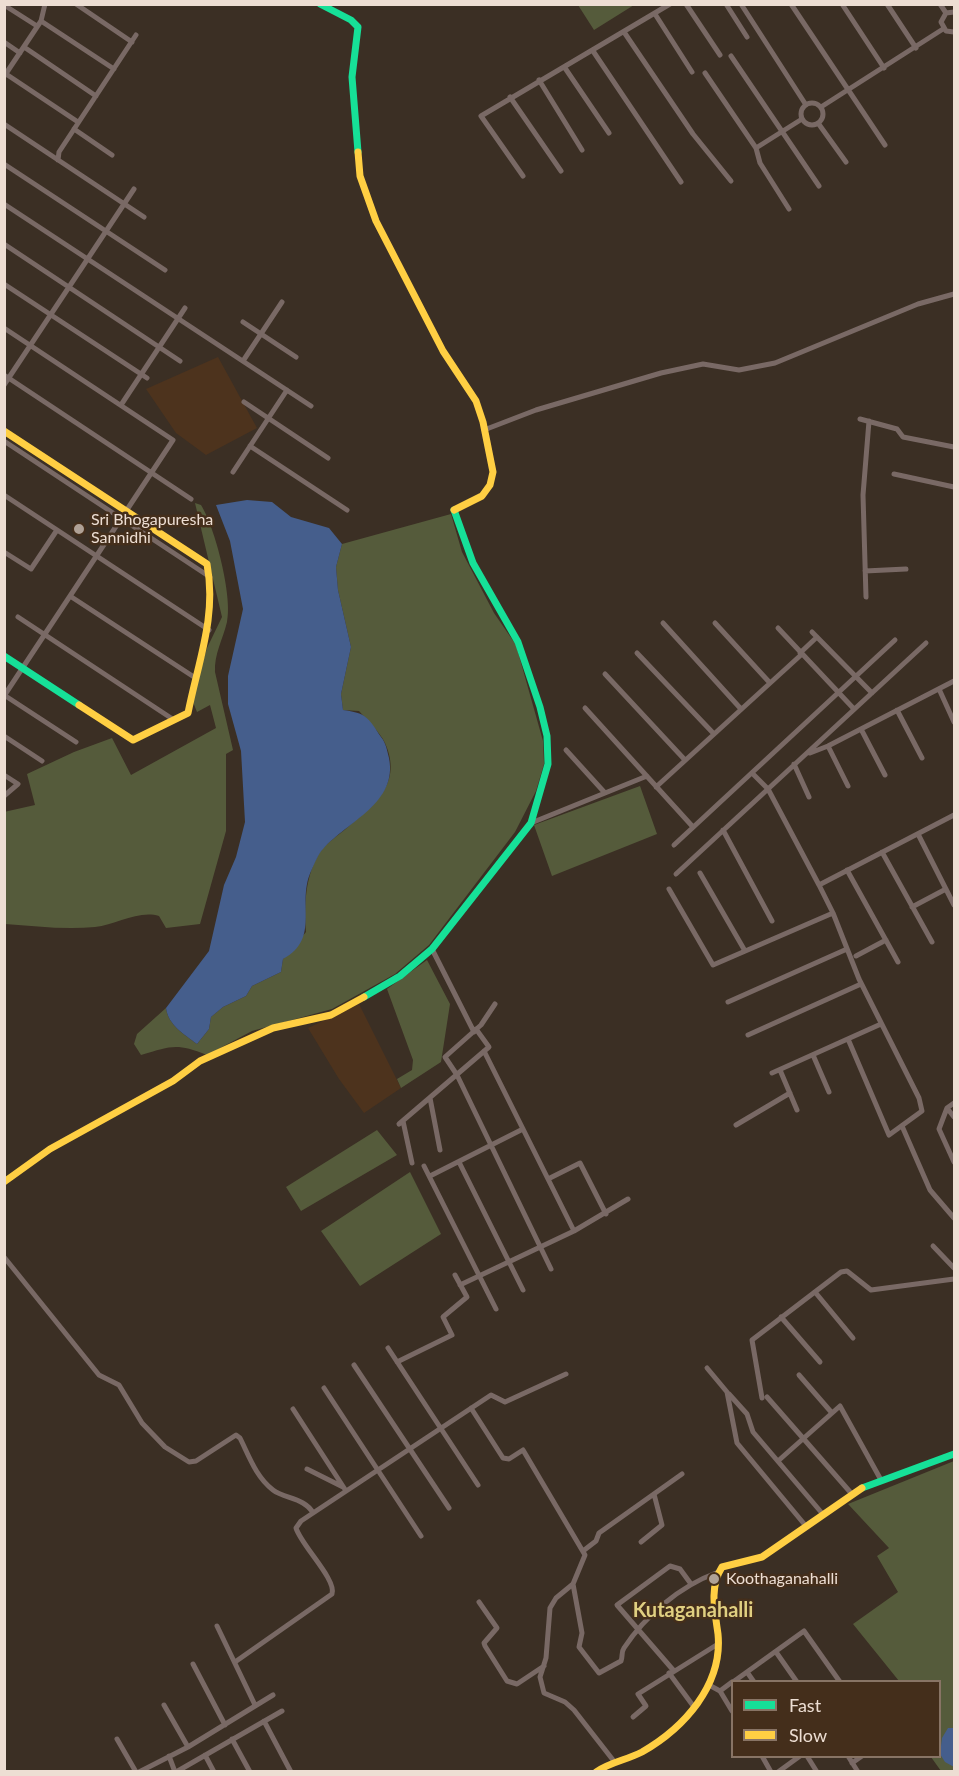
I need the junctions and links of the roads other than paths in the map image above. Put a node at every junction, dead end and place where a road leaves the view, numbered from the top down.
1 (45, 4) edge
2 (76, 4) edge
3 (320, 4) edge
4 (670, 4) edge
5 (686, 4) edge
6 (726, 4) edge
7 (741, 4) edge
8 (791, 4) edge
9 (843, 4) edge
10 (887, 4) edge
11 (940, 4) edge
12 (4, 5) edge
13 (954, 12) edge
14 (946, 13) junction
15 (655, 14) junction
16 (39, 24) junction
17 (944, 28) junction
18 (624, 32) junction
19 (954, 32) edge
20 (136, 35) dead end
21 (747, 37) dead end
22 (4, 42) edge
23 (132, 42) junction
24 (916, 48) junction
25 (22, 50) junction
26 (592, 51) junction
27 (720, 55) dead end
28 (731, 56) dead end
29 (565, 68) junction
30 (884, 68) junction
31 (114, 69) junction
32 (692, 72) dead end
33 (705, 73) dead end
34 (5, 75) edge
35 (539, 80) junction
36 (848, 91) junction
37 (96, 96) junction
38 (510, 97) junction
39 (806, 105) junction
40 (821, 107) junction
41 (802, 118) junction
42 (78, 122) junction
43 (818, 123) junction
44 (4, 124) edge
45 (74, 129) junction
46 (782, 131) junction
47 (609, 132) dead end
48 (885, 145) dead end
49 (756, 148) junction
50 (582, 150) dead end
51 (112, 154) dead end
52 (58, 160) junction
53 (846, 162) dead end
54 (4, 164) edge
55 (561, 171) dead end
56 (523, 176) dead end
57 (731, 181) dead end
58 (681, 182) dead end
59 (819, 186) dead end
60 (134, 189) dead end
61 (124, 203) junction
62 (4, 204) edge
63 (789, 209) dead end
64 (144, 217) dead end
65 (106, 231) junction
66 (4, 244) edge
67 (88, 259) junction
68 (165, 270) dead end
69 (4, 284) edge
70 (69, 287) junction
71 (954, 294) edge
72 (282, 302) dead end
73 (185, 308) dead end
74 (51, 315) junction
75 (178, 318) junction
76 (243, 322) dead end
77 (4, 328) edge
78 (261, 334) junction
79 (31, 346) junction
80 (159, 347) junction
81 (296, 357) dead end
82 (180, 361) dead end
83 (243, 361) junction
84 (144, 376) junction
85 (7, 377) edge
86 (4, 385) edge
87 (286, 390) junction
88 (244, 402) dead end
89 (121, 405) junction
90 (311, 406) dead end
91 (268, 418) junction
92 (860, 419) dead end
93 (869, 421) junction
94 (484, 430) junction
95 (4, 431) edge
96 (4, 441) edge
97 (250, 446) junction
98 (954, 447) edge
99 (328, 458) dead end
100 (233, 472) dead end
101 (151, 473) junction
102 (894, 474) dead end
103 (954, 487) edge
104 (4, 495) edge
105 (191, 499) dead end
106 (347, 510) dead end
107 (126, 511) junction
108 (121, 518) junction
109 (57, 530) junction
110 (4, 552) edge
111 (97, 556) junction
112 (906, 568) dead end
113 (865, 571) junction
114 (211, 578) junction
115 (70, 596) junction
116 (866, 597) dead end
117 (18, 617) dead end
118 (663, 623) dead end
119 (715, 623) dead end
120 (778, 628) dead end
121 (209, 630) junction
122 (45, 635) junction
123 (895, 640) dead end
124 (926, 643) dead end
125 (637, 653) dead end
126 (801, 653) junction
127 (4, 656) edge
128 (23, 668) junction
129 (606, 675) dead end
130 (856, 676) junction
131 (194, 677) junction
132 (954, 681) edge
133 (770, 683) junction
134 (939, 689) junction
135 (838, 693) junction
136 (872, 693) junction
137 (5, 696) edge
138 (585, 708) dead end
139 (854, 709) junction
140 (741, 710) junction
141 (897, 710) junction
142 (174, 720) junction
143 (954, 722) edge
144 (861, 729) junction
145 (714, 734) junction
146 (4, 736) edge
147 (76, 742) dead end
148 (828, 746) junction
149 (566, 750) dead end
150 (805, 754) junction
151 (922, 758) dead end
152 (42, 760) dead end
153 (686, 760) junction
154 (794, 764) junction
155 (752, 773) junction
156 (4, 775) edge
157 (885, 775) dead end
158 (647, 776) junction
159 (848, 786) dead end
160 (656, 787) junction
161 (768, 789) junction
162 (605, 792) junction
163 (4, 796) edge
164 (809, 797) dead end
165 (953, 815) edge
166 (531, 823) junction
167 (954, 823) edge
168 (693, 827) junction
169 (723, 830) junction
170 (918, 834) junction
171 (674, 845) dead end
172 (882, 852) junction
173 (847, 870) junction
174 (676, 873) dead end
175 (700, 873) dead end
176 (819, 885) junction
177 (669, 889) dead end
178 (946, 889) junction
179 (954, 905) edge
180 (912, 907) junction
181 (833, 913) junction
182 (772, 921) dead end
183 (886, 939) junction
184 (932, 942) dead end
185 (432, 949) junction
186 (847, 949) junction
187 (745, 951) junction
188 (856, 956) dead end
189 (898, 962) dead end
190 (861, 984) junction
191 (728, 1002) dead end
192 (495, 1004) dead end
193 (881, 1024) junction
194 (475, 1030) junction
195 (748, 1035) dead end
196 (848, 1039) junction
197 (484, 1051) junction
198 (813, 1055) junction
199 (780, 1070) junction
200 (772, 1073) dead end
201 (457, 1075) junction
202 (829, 1092) dead end
203 (790, 1093) junction
204 (430, 1098) junction
205 (954, 1103) edge
206 (797, 1110) dead end
207 (952, 1113) edge
208 (736, 1125) dead end
209 (902, 1126) junction
210 (523, 1129) junction
211 (491, 1145) junction
212 (440, 1150) dead end
213 (412, 1162) dead end
214 (459, 1162) junction
215 (954, 1162) edge
216 (424, 1166) dead end
217 (430, 1176) junction
218 (548, 1179) junction
219 (4, 1182) edge
220 (628, 1199) dead end
221 (606, 1214) junction
222 (954, 1218) edge
223 (574, 1231) junction
224 (933, 1246) dead end
225 (541, 1247) junction
226 (4, 1257) edge
227 (509, 1262) junction
228 (954, 1268) edge
229 (551, 1269) dead end
230 (455, 1275) dead end
231 (480, 1276) junction
232 (954, 1279) edge
233 (460, 1285) junction
234 (523, 1290) dead end
235 (814, 1292) junction
236 (496, 1309) dead end
237 (781, 1317) junction
238 (853, 1338) dead end
239 (388, 1348) dead end
240 (397, 1362) junction
241 (820, 1362) dead end
242 (354, 1365) dead end
243 (707, 1368) dead end
244 (566, 1374) dead end
245 (799, 1375) dead end
246 (324, 1388) dead end
247 (727, 1392) junction
248 (471, 1408) junction
249 (292, 1409) dead end
250 (832, 1413) junction
251 (441, 1428) junction
252 (803, 1438) junction
253 (410, 1449) junction
254 (954, 1454) edge
255 (778, 1461) junction
256 (307, 1469) dead end
257 (377, 1470) junction
258 (682, 1474) dead end
259 (880, 1480) junction
260 (478, 1485) dead end
261 (345, 1489) junction
262 (851, 1493) junction
263 (654, 1494) junction
264 (449, 1508) dead end
265 (313, 1512) junction
266 (821, 1512) junction
267 (805, 1525) junction
268 (421, 1536) dead end
269 (641, 1542) dead end
270 (583, 1551) junction
271 (716, 1573) junction
272 (573, 1584) junction
273 (691, 1584) junction
274 (479, 1602) dead end
275 (217, 1626) dead end
276 (638, 1630) junction
277 (718, 1644) junction
278 (776, 1652) junction
279 (235, 1662) junction
280 (193, 1664) dead end
281 (544, 1666) junction
282 (671, 1672) junction
283 (747, 1672) junction
284 (736, 1680) edge
285 (753, 1680) edge
286 (796, 1680) edge
287 (839, 1680) edge
288 (731, 1683) edge
289 (709, 1685) junction
290 (720, 1691) junction
291 (273, 1695) dead end
292 (164, 1705) dead end
293 (255, 1705) junction
294 (694, 1707) junction
295 (731, 1709) edge
296 (282, 1711) dead end
297 (633, 1717) dead end
298 (264, 1721) junction
299 (225, 1725) junction
300 (117, 1739) dead end
301 (232, 1739) junction
302 (188, 1747) junction
303 (205, 1755) junction
304 (169, 1756) junction
305 (763, 1758) edge
306 (797, 1758) edge
307 (808, 1758) edge
308 (849, 1758) edge
309 (859, 1758) edge
310 (613, 1760) junction
311 (852, 1763) junction
312 (138, 1772) edge
313 (175, 1772) edge
314 (214, 1772) edge
315 (250, 1772) edge
316 (291, 1772) edge
317 (596, 1772) edge
318 (771, 1772) edge
319 (778, 1772) edge
320 (817, 1772) edge
321 (858, 1772) edge

1 - 16 street
2 - 23 street
3 - 94 street
4 - 15 street
5 - 27 street
6 - 21 street
7 - 39 street
8 - 36 street
9 - 30 street
10 - 24 street
11 - 14 street
12 - 16 street
13 - 14 street
14 - 17 street
15 - 18 street
15 - 32 street
16 - 25 street
16 - 31 street
17 - 19 street
17 - 24 street
18 - 26 street
18 - 57 street
20 - 23 street
22 - 25 street
23 - 31 street
24 - 30 street
25 - 34 street
25 - 37 street
26 - 29 street
26 - 58 street
28 - 46 street
29 - 35 street
29 - 47 street
30 - 36 street
31 - 37 street
33 - 49 street
34 - 42 street
35 - 38 street
35 - 50 street
36 - 40 street
36 - 48 street
37 - 42 street
38 - 55 street
38 - 56 street
39 - 40 street
39 - 41 street
40 - 43 street
41 - 43 street
41 - 46 street
42 - 45 street
43 - 53 street
44 - 52 street
45 - 51 street
45 - 52 street
46 - 49 street
46 - 59 street
49 - 63 street
52 - 61 street
54 - 65 street
60 - 61 street
61 - 64 street
61 - 65 street
62 - 67 street
65 - 67 street
65 - 68 street
66 - 70 street
67 - 70 street
67 - 75 street
69 - 74 street
70 - 74 street
70 - 80 street
71 - 94 street
72 - 78 street
73 - 75 street
74 - 79 street
74 - 84 street
75 - 80 street
75 - 83 street
76 - 78 street
77 - 79 street
78 - 81 street
78 - 83 street
79 - 85 street
79 - 89 street
80 - 82 street
80 - 84 street
83 - 87 street
84 - 89 street
85 - 86 street
85 - 101 street
87 - 90 street
87 - 91 street
88 - 91 street
89 - 101 street
91 - 97 street
91 - 99 street
92 - 93 street
93 - 98 street
93 - 113 street
94 - 166 street
95 - 107 street
96 - 108 street
97 - 100 street
97 - 106 street
101 - 105 street
101 - 107 street
102 - 103 street
104 - 109 street
107 - 108 street
107 - 114 street
108 - 111 street
108 - 114 street
109 - 110 street
109 - 111 street
111 - 115 street
111 - 121 street
112 - 113 street
113 - 116 street
114 - 121 street
115 - 122 street
115 - 131 street
117 - 122 street
118 - 140 street
119 - 133 street
120 - 126 street
121 - 131 street
122 - 128 street
122 - 142 street
123 - 130 street
124 - 136 street
125 - 145 street
126 - 130 street
126 - 133 street
126 - 135 street
127 - 128 street
128 - 137 street
128 - 142 street
129 - 153 street
130 - 135 street
130 - 136 street
131 - 142 street
132 - 134 street
133 - 140 street
134 - 141 street
134 - 143 street
135 - 139 street
135 - 155 street
136 - 139 street
137 - 147 street
138 - 158 street
139 - 150 street
140 - 145 street
141 - 144 street
141 - 151 street
144 - 148 street
144 - 157 street
145 - 153 street
146 - 152 street
148 - 150 street
148 - 159 street
149 - 162 street
150 - 154 street
153 - 160 street
154 - 161 street
154 - 164 street
155 - 161 street
155 - 168 street
156 - 163 street
158 - 160 street
158 - 162 street
160 - 168 street
161 - 169 street
161 - 176 street
162 - 166 street
165 - 167 street
165 - 170 street
166 - 185 street
168 - 171 street
169 - 174 street
169 - 182 street
170 - 172 street
170 - 178 street
172 - 173 street
172 - 180 street
173 - 176 street
173 - 183 street
175 - 187 street
176 - 181 street
177 - 187 street
178 - 179 street
178 - 180 street
180 - 184 street
181 - 186 street
181 - 187 street
183 - 188 street
183 - 189 street
185 - 194 street
185 - 219 street
186 - 190 street
186 - 191 street
190 - 193 street
190 - 195 street
192 - 194 street
193 - 196 street
193 - 209 street
194 - 197 street
194 - 201 street
196 - 198 street
196 - 209 street
197 - 201 street
197 - 210 street
198 - 199 street
198 - 202 street
199 - 200 street
199 - 203 street
201 - 204 street
201 - 211 street
203 - 206 street
203 - 208 street
204 - 212 street
204 - 213 street
205 - 207 street
207 - 215 street
209 - 222 street
210 - 211 street
210 - 218 street
211 - 214 street
211 - 225 street
214 - 217 street
214 - 227 street
216 - 217 street
217 - 231 street
218 - 221 street
218 - 223 street
220 - 221 street
221 - 223 street
223 - 225 street
224 - 228 street
225 - 227 street
225 - 229 street
226 - 265 street
227 - 231 street
227 - 234 street
230 - 233 street
231 - 233 street
231 - 236 street
232 - 235 street
233 - 240 street
235 - 237 street
235 - 238 street
237 - 241 street
237 - 252 street
239 - 240 street
240 - 251 street
242 - 253 street
243 - 247 street
244 - 248 street
245 - 250 street
246 - 257 street
247 - 255 street
247 - 267 street
248 - 251 street
248 - 270 street
249 - 261 street
250 - 252 street
250 - 259 street
251 - 253 street
251 - 260 street
252 - 255 street
252 - 262 street
253 - 257 street
253 - 264 street
254 - 259 street
255 - 266 street
256 - 261 street
257 - 261 street
257 - 268 street
258 - 263 street
259 - 262 street
261 - 265 street
262 - 266 street
263 - 269 street
263 - 270 street
265 - 279 street
266 - 267 street
267 - 271 street
270 - 272 street
271 - 273 street
271 - 277 street
272 - 276 street
272 - 281 street
273 - 276 street
273 - 276 street
274 - 281 street
275 - 279 street
276 - 282 street
277 - 282 street
277 - 289 street
278 - 283 street
278 - 286 street
278 - 287 street
279 - 293 street
280 - 299 street
281 - 310 street
282 - 294 street
282 - 297 street
283 - 284 street
283 - 285 street
288 - 290 street
289 - 290 street
289 - 294 street
290 - 295 street
291 - 293 street
292 - 302 street
293 - 299 street
294 - 310 street
296 - 298 street
298 - 301 street
298 - 316 street
299 - 302 street
300 - 312 street
301 - 303 street
301 - 315 street
302 - 304 street
303 - 313 street
303 - 314 street
304 - 312 street
304 - 313 street
305 - 318 street
306 - 319 street
307 - 320 street
308 - 311 street
309 - 311 street
310 - 317 street
311 - 321 street

